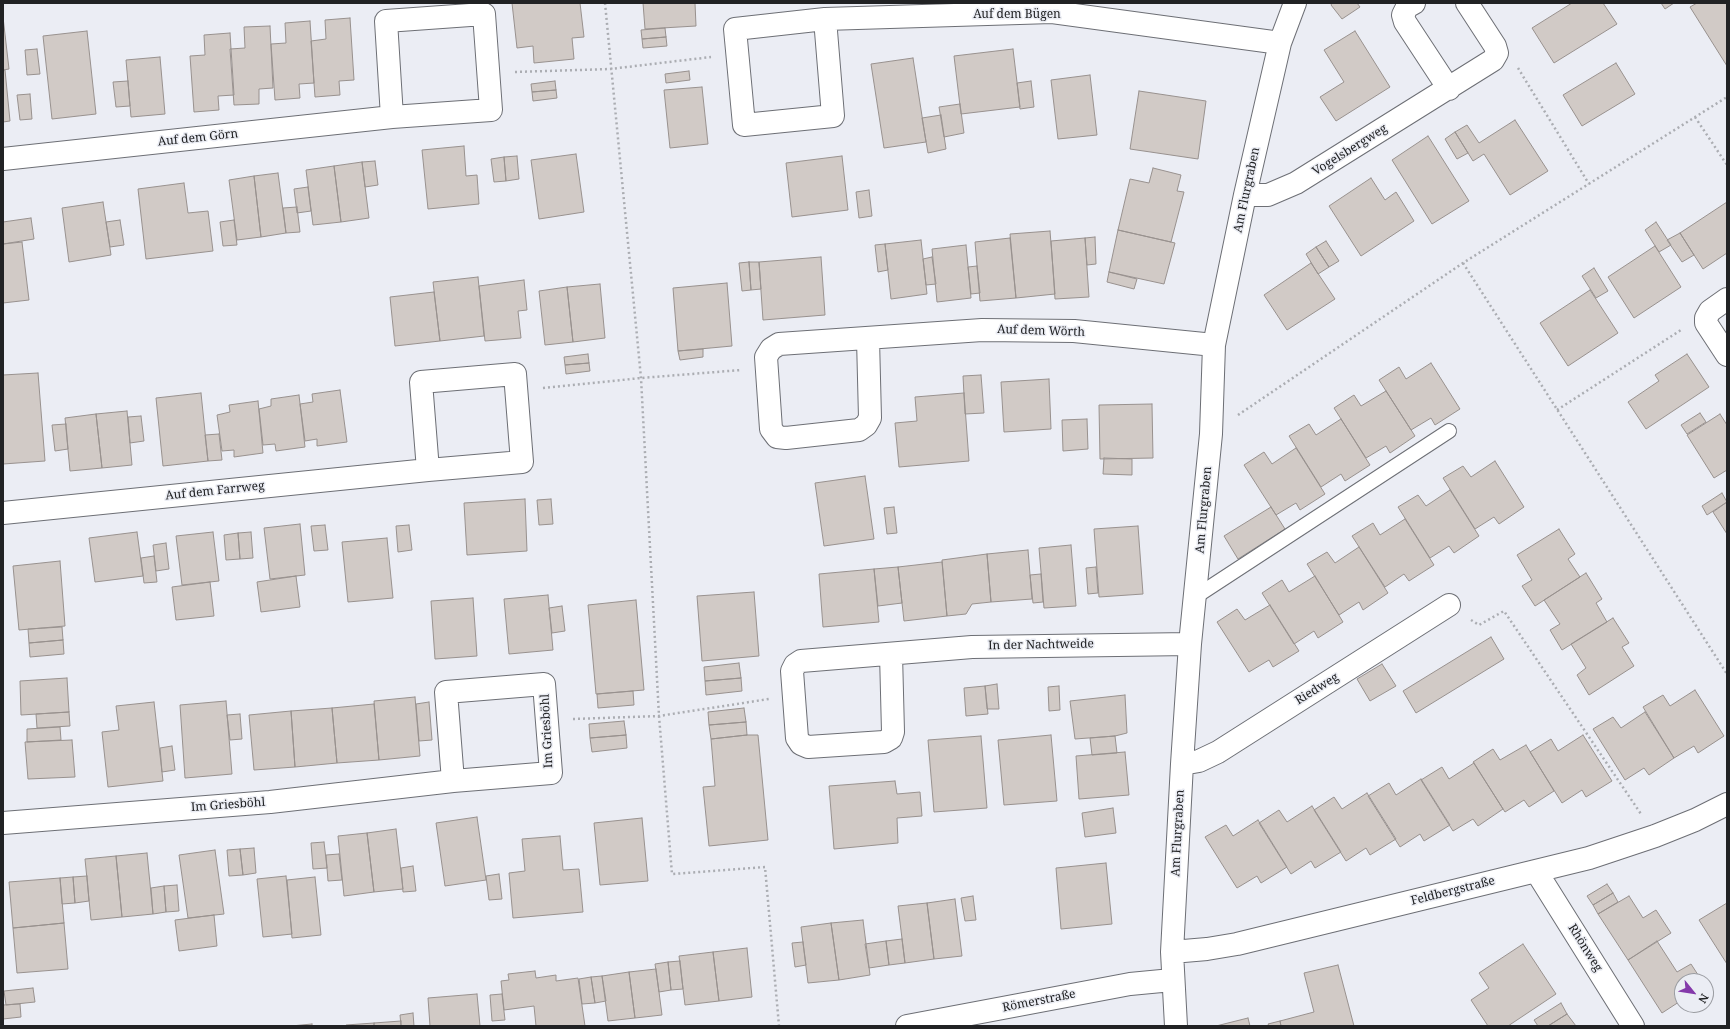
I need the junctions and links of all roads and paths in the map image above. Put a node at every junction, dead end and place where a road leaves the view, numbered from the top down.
1 (605, 3) edge
2 (1295, 3) edge
3 (1414, 3) edge
4 (1467, 3) edge
5 (825, 20) junction
6 (1280, 43) junction
7 (1497, 53) junction
8 (737, 54) junction
9 (610, 69) junction
10 (488, 73) junction
11 (1449, 89) junction
12 (1727, 97) edge
13 (392, 116) junction
14 (1695, 117) junction
15 (3, 159) edge
16 (1727, 165) edge
17 (1589, 184) junction
18 (1245, 195) junction
19 (1464, 263) junction
20 (1727, 299) edge
21 (1706, 318) junction
22 (868, 339) junction
23 (1214, 345) junction
24 (1727, 355) edge
25 (767, 368) junction
26 (641, 378) junction
27 (516, 391) junction
28 (1557, 410) junction
29 (1449, 431) dead end
30 (1211, 434) junction
31 (428, 470) junction
32 (3, 513) edge
33 (1196, 597) junction
34 (1449, 605) joint
35 (1190, 644) junction
36 (891, 654) junction
37 (1727, 674) edge
38 (794, 695) junction
39 (659, 716) junction
40 (547, 720) junction
41 (1182, 764) junction
42 (453, 781) junction
43 (1727, 804) edge
44 (3, 823) edge
45 (1655, 836) junction
46 (1536, 871) junction
47 (1172, 952) junction
48 (1172, 980) junction
49 (779, 1026) edge
50 (907, 1026) edge
51 (1176, 1026) edge
52 (1633, 1026) edge

1 - 9 path
2 - 6 street, Am Flurgraben
3 - 11 street
4 - 7 street
5 - 6 street, Auf dem Bügen
5 - 8 street, Auf dem Bügen
5 - 8 street, Auf dem Bügen
6 - 18 street, Am Flurgraben
7 - 11 street, Vogelsbergweg
7 - 17 path
8 - 9 path
9 - 10 path
9 - 26 path
10 - 13 street, Auf dem Görn
10 - 13 street, Auf dem Görn
11 - 18 street, Vogelsbergweg
12 - 14 path
13 - 15 street, Auf dem Görn
14 - 16 path
14 - 17 path
17 - 19 path
18 - 23 street, Am Flurgraben
19 - 28 path
19 - 30 path
20 - 21 street
21 - 24 street
21 - 28 path
22 - 23 street, Auf dem Wörth
22 - 25 street, Auf dem Wörth
22 - 25 street, Auf dem Wörth
23 - 30 street, Am Flurgraben
25 - 26 path
26 - 27 path
26 - 39 path
27 - 31 street, Auf dem Farrweg
27 - 31 street, Auf dem Farrweg
28 - 37 path
29 - 33 lane
30 - 33 street, Am Flurgraben
31 - 32 street, Auf dem Farrweg
33 - 35 street, Am Flurgraben
34 - 41 street, Riedweg
34 - 45 path
35 - 36 street, In der Nachtweide
35 - 41 street, Am Flurgraben
36 - 38 street, In der Nachtweide
36 - 38 street, In der Nachtweide
38 - 39 path
39 - 40 path
39 - 49 path
40 - 42 street, Im Griesböhl
40 - 42 street, Im Griesböhl
41 - 47 street, Am Flurgraben
42 - 44 street, Im Griesböhl
43 - 45 street, Feldbergstraße
45 - 46 street, Feldbergstraße
46 - 47 street, Feldbergstraße
46 - 52 street, Rhönweg
47 - 48 street, Am Flurgraben
48 - 50 street, Römerstraße
48 - 51 street, Am Flurgraben

